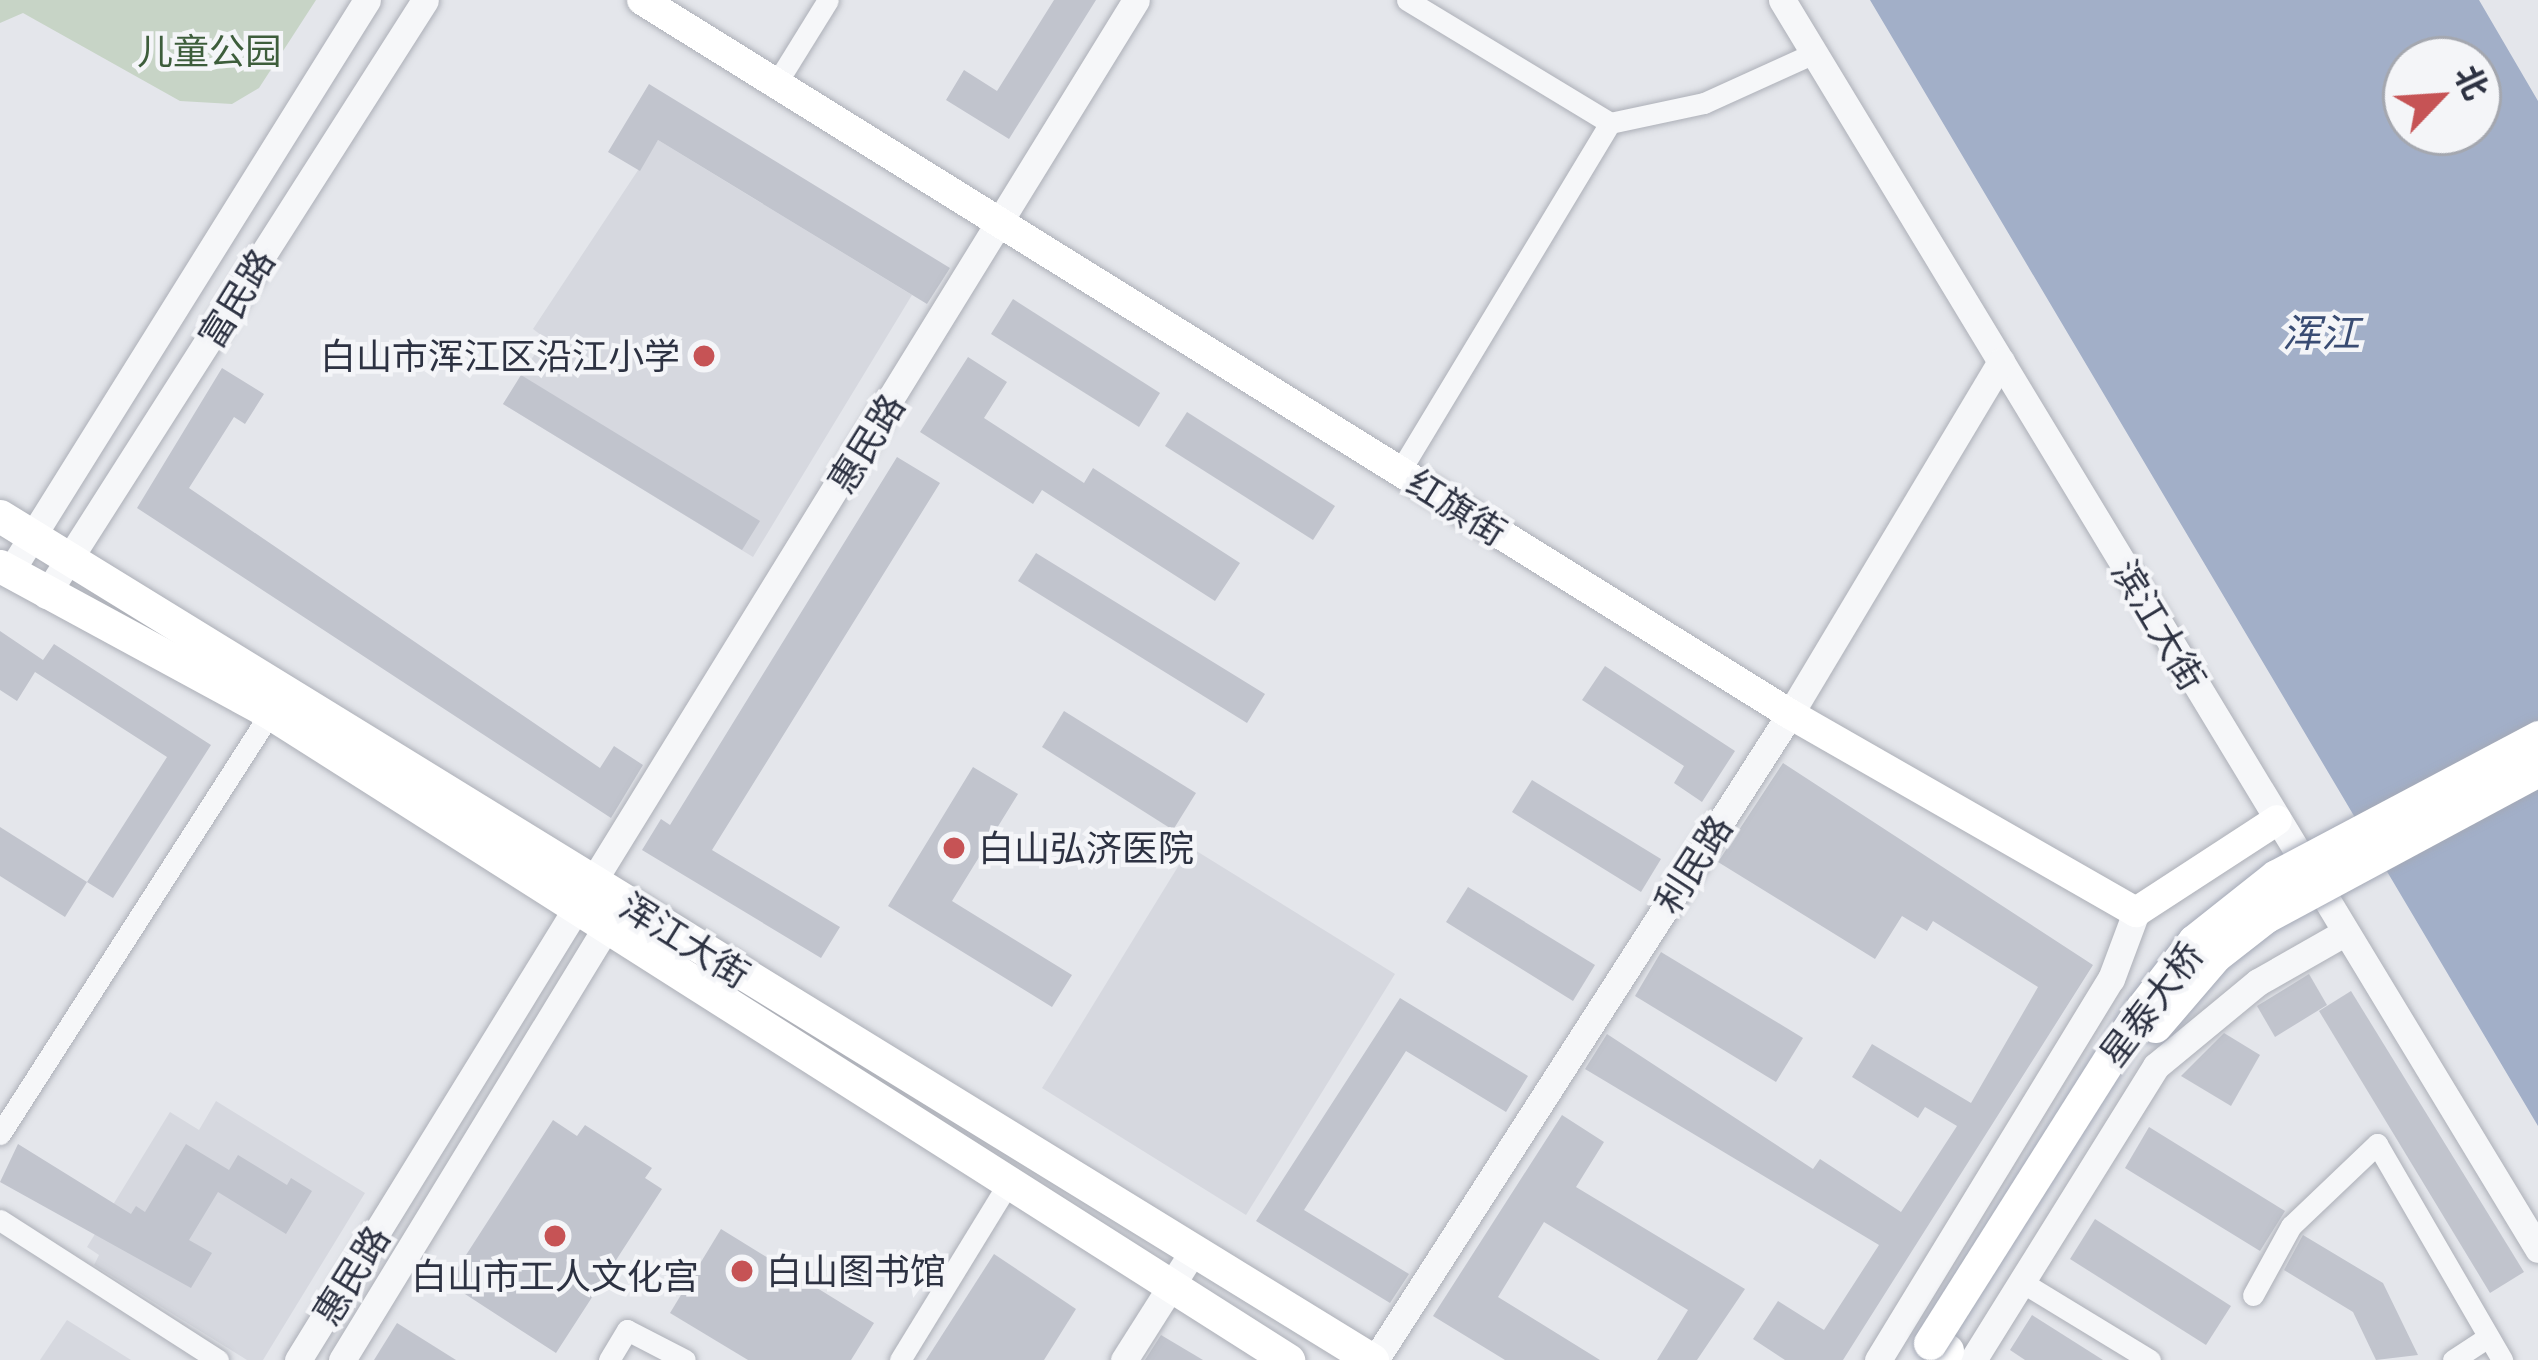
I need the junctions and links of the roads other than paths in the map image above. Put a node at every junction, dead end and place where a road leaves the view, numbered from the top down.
1 (368, 0) edge
2 (425, 0) edge
3 (642, 0) edge
4 (828, 0) edge
5 (1136, 0) edge
6 (1407, 0) edge
7 (1782, 0) edge
8 (1814, 53) junction
9 (774, 86) junction
10 (1610, 123) junction
11 (1001, 225) junction
12 (2000, 361) junction
13 (1400, 471) junction
14 (0, 516) edge
15 (33, 537) junction
16 (70, 560) junction
17 (5, 569) edge
18 (46, 595) junction
19 (278, 701) junction
20 (1790, 714) junction
21 (2538, 737) edge
22 (2538, 770) edge
23 (2277, 820) junction
24 (593, 906) junction
25 (2136, 912) junction
26 (2344, 934) junction
27 (0, 1134) edge
28 (1011, 1179) junction
29 (0, 1220) edge
30 (2538, 1249) edge
31 (1192, 1253) junction
32 (2020, 1281) junction
33 (1167, 1289) junction
34 (2253, 1295) dead end
35 (2488, 1337) junction
36 (1942, 1355) edge
37 (218, 1360) edge
38 (298, 1360) edge
39 (342, 1360) edge
40 (610, 1360) edge
41 (685, 1360) edge
42 (900, 1360) edge
43 (1124, 1360) edge
44 (1288, 1360) edge
45 (1373, 1360) edge
46 (1878, 1360) edge
47 (2150, 1360) edge
48 (2453, 1360) edge
49 (2502, 1360) edge

1 - 15 street, 富民路
2 - 16 street, 富民路
3 - 9 main road, 红旗街
4 - 9 street
5 - 11 street, 惠民路
6 - 10 street
7 - 8 street, 滨江大街
8 - 10 street
8 - 12 street, 滨江大街
9 - 11 main road, 红旗街
10 - 13 street
11 - 13 main road, 红旗街
11 - 24 street, 惠民路
12 - 20 street, 利民路
12 - 23 street, 滨江大街
13 - 20 main road, 红旗街
14 - 15 main road, 浑江大街
15 - 16 main road, 浑江大街
15 - 17 street, 富民路
16 - 18 street, 富民路
16 - 19 main road, 浑江大街
17 - 18 main road, 浑江大街
18 - 19 main road, 浑江大街
19 - 24 main road, 浑江大街
19 - 27 street
20 - 25 main road, 红旗街
20 - 45 street, 利民路
21 - 36 main road, 星泰大桥, bridge
22 - 36 main road, 星泰大桥, bridge
23 - 25 main road
23 - 26 street, 滨江大街
24 - 28 main road, 浑江大街
24 - 31 main road, 浑江大街
24 - 38 street, 惠民路
24 - 39 street, 惠民路
25 - 46 street
26 - 30 street, 滨江大街
26 - 32 street
28 - 33 main road, 浑江大街
28 - 42 street
29 - 37 street
31 - 33 street
31 - 45 main road, 浑江大街
32 - 36 street
32 - 47 street
33 - 43 street
33 - 44 main road, 浑江大街
34 - 35 street
35 - 48 street
35 - 49 street
40 - 41 street

